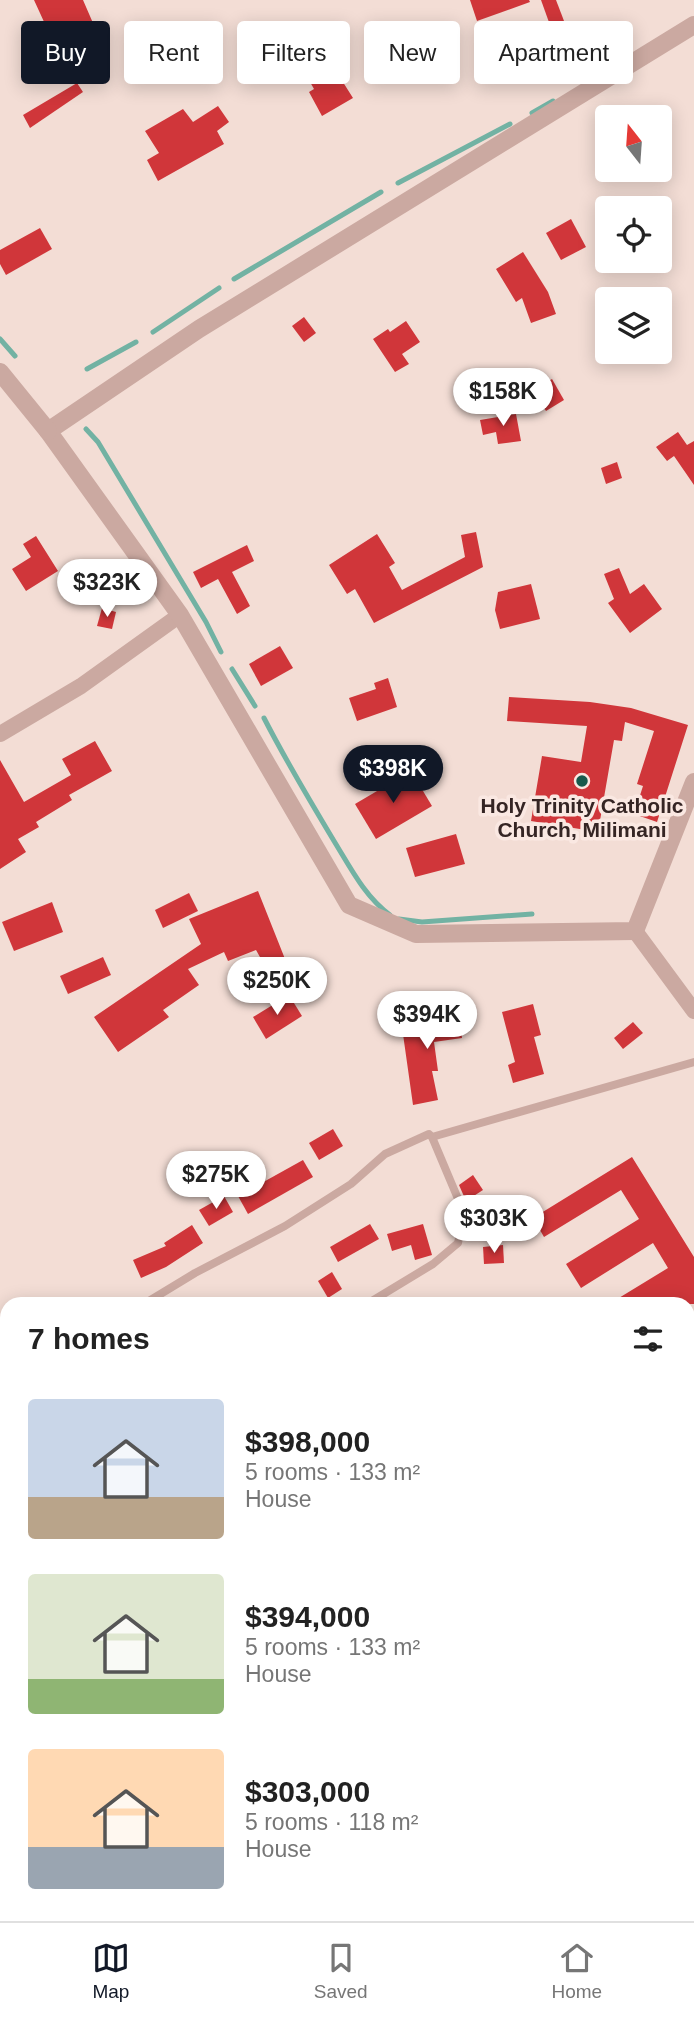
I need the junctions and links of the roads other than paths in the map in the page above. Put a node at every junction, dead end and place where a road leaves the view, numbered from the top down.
1 (694, 25) edge
2 (0, 372) edge
3 (48, 431) junction
4 (180, 615) junction
5 (0, 734) edge
6 (694, 782) edge
7 (635, 931) junction
8 (694, 1011) edge
9 (694, 1062) edge
10 (432, 1137) junction
11 (156, 1297) edge
12 (379, 1297) edge

1 - 3 street
2 - 3 street
3 - 4 street
4 - 5 street
4 - 7 street
6 - 7 street
7 - 8 street
9 - 10 lane
10 - 11 lane
10 - 12 lane

